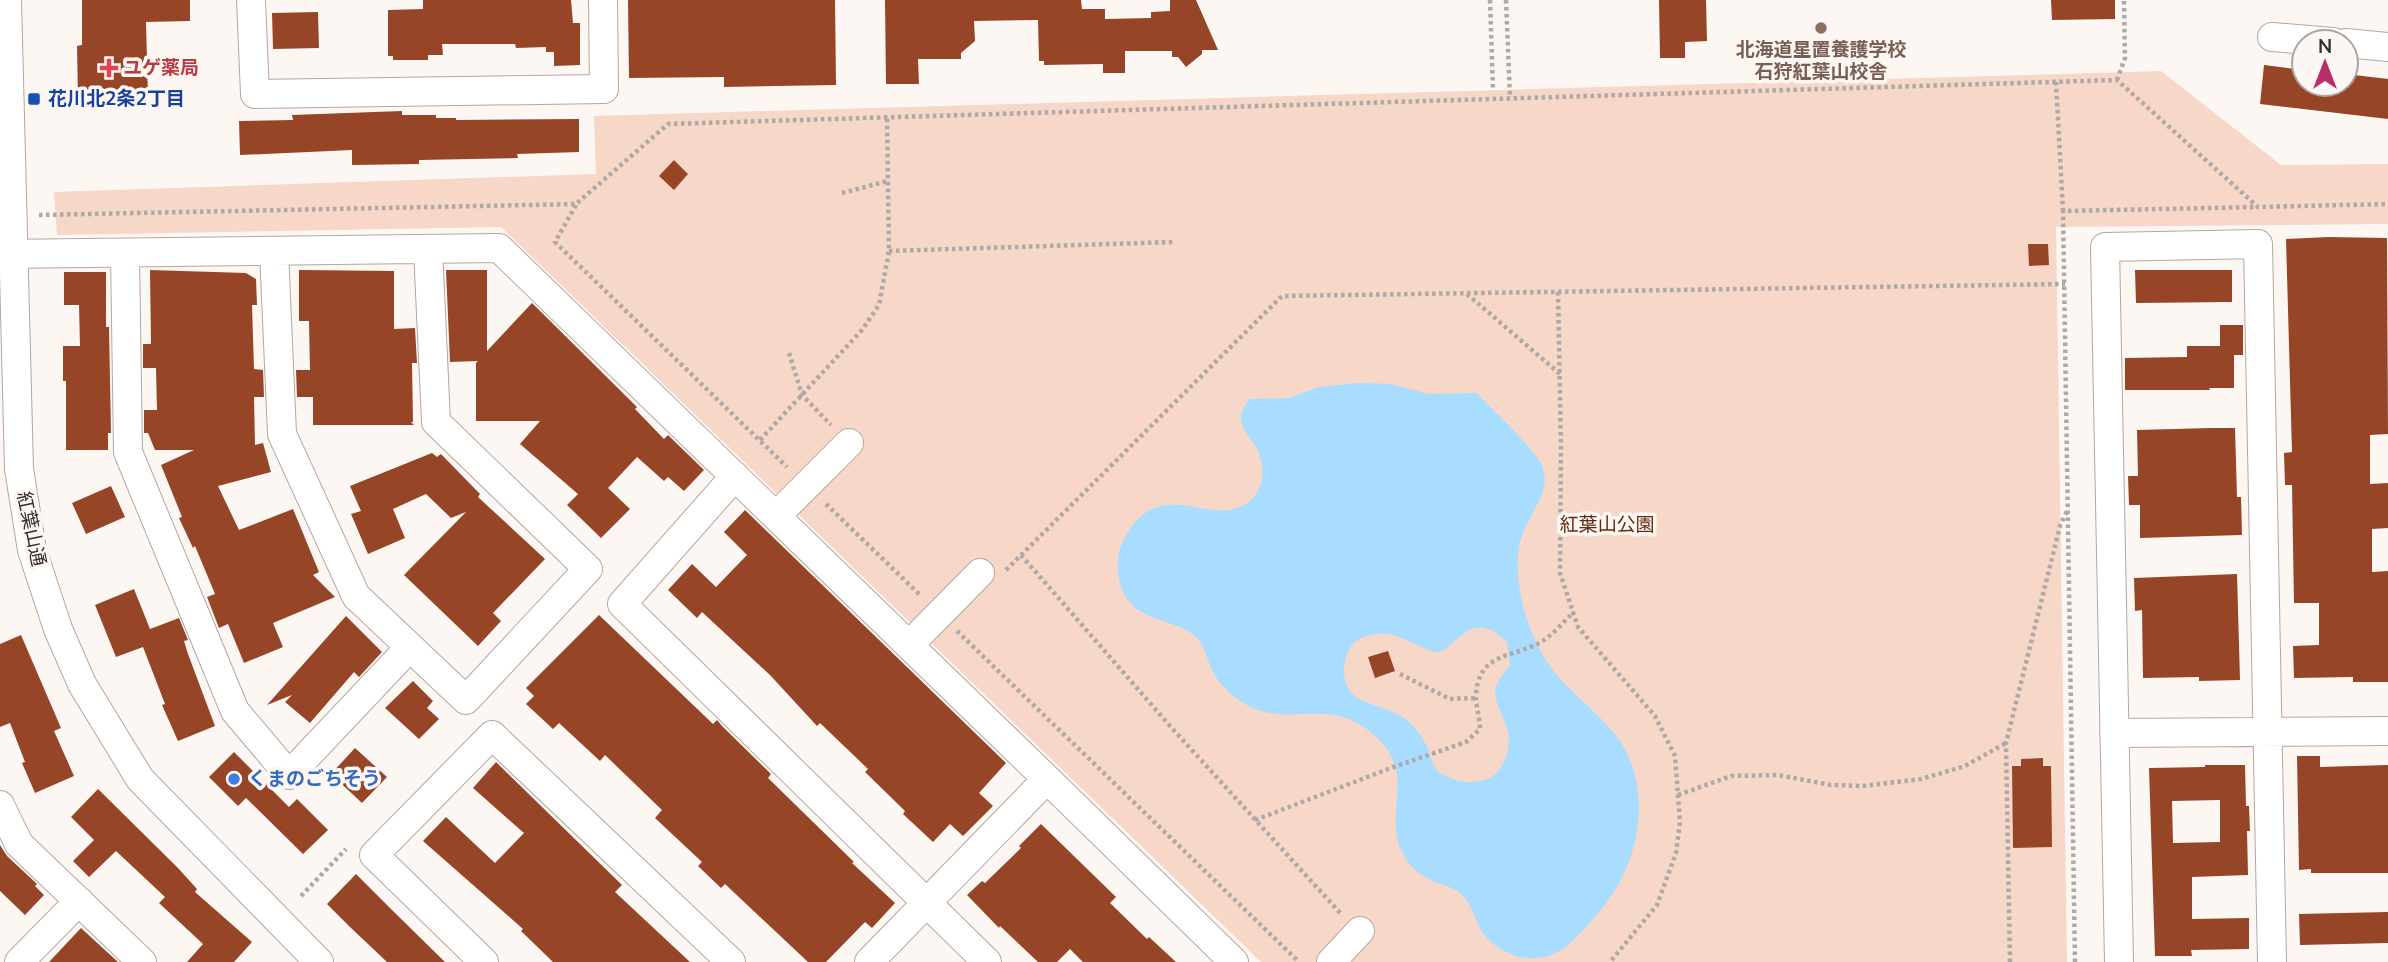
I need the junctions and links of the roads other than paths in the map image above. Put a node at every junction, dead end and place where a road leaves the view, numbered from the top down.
1 (7, 0) edge
2 (251, 0) edge
3 (603, 0) edge
4 (2272, 37) dead end
5 (2290, 38) edge
6 (2360, 44) edge
7 (2388, 47) edge
8 (428, 249) junction
9 (274, 251) junction
10 (7, 253) edge
11 (125, 253) junction
12 (849, 443) road end
13 (735, 476) junction
14 (776, 516) junction
15 (992, 573) road end
16 (909, 645) junction
17 (410, 647) junction
18 (2388, 731) edge
19 (2114, 733) junction
20 (2268, 733) junction
21 (1048, 779) junction
22 (0, 805) edge
23 (79, 901) junction
24 (927, 902) junction
25 (1352, 924) road end
26 (19, 962) edge
27 (142, 962) edge
28 (319, 962) edge
29 (484, 962) edge
30 (731, 962) edge
31 (869, 962) edge
32 (987, 962) edge
33 (1234, 962) edge
34 (1331, 962) edge
35 (2119, 962) edge
36 (2272, 962) edge

1 - 10 street, 紅葉山通
2 - 3 street
4 - 5 street
6 - 7 street
8 - 9 street
8 - 13 street
8 - 17 street
9 - 11 street
9 - 17 street
10 - 11 street
10 - 28 street, 紅葉山通
11 - 17 street
12 - 14 street
13 - 14 street
13 - 24 street
14 - 16 street
15 - 16 street
16 - 21 street
18 - 20 street
19 - 20 street
19 - 20 street
19 - 35 street
20 - 36 street
21 - 24 street
21 - 33 street
22 - 23 street
23 - 26 street
23 - 27 street
24 - 31 street
24 - 32 street
25 - 34 street
29 - 30 street

